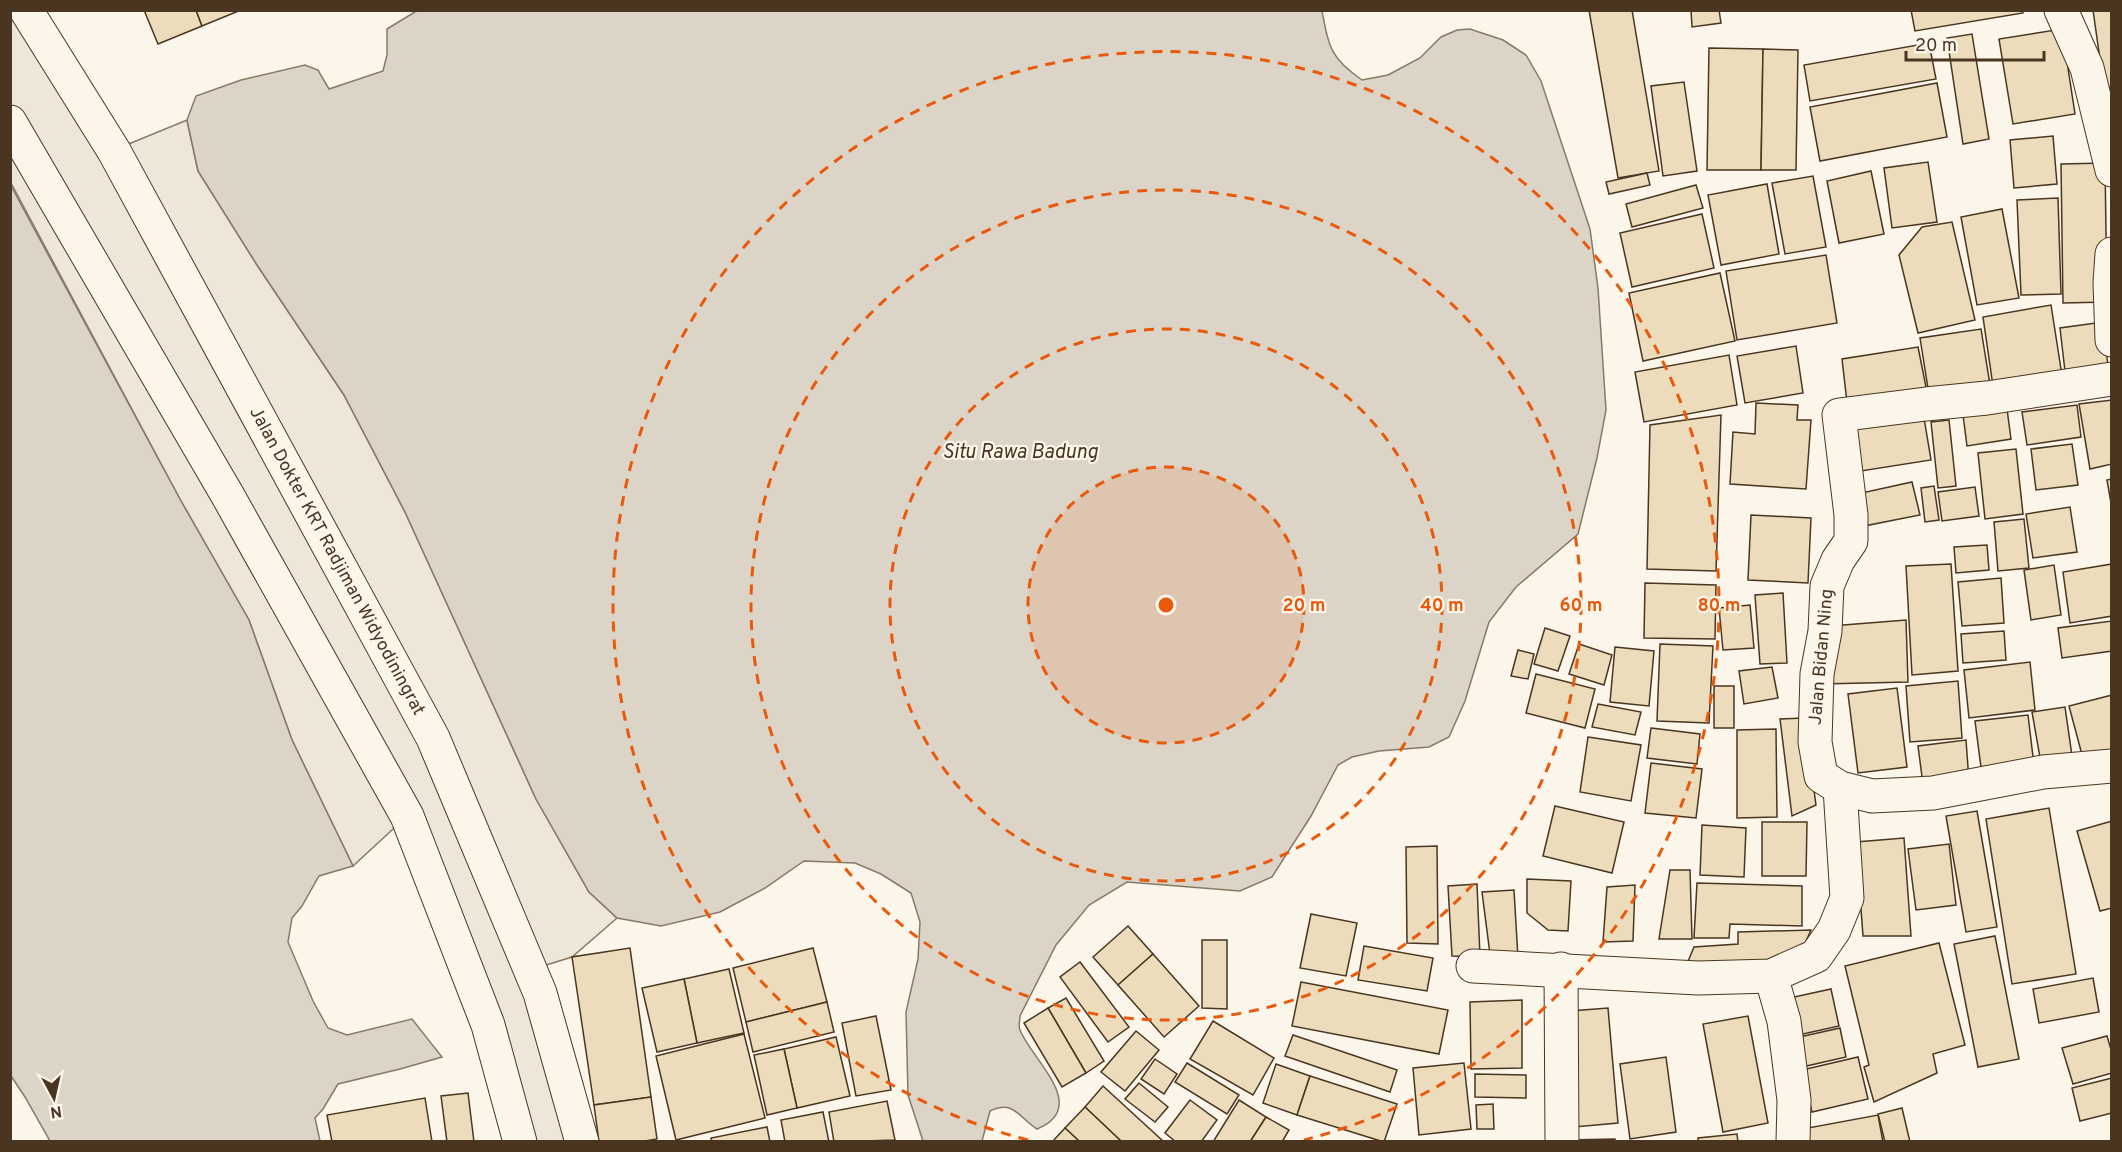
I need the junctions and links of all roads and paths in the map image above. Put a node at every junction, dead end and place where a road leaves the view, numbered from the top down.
1 (2061, 10) edge
2 (30, 12) edge
3 (10, 122) edge
4 (2112, 170) edge
5 (2112, 254) edge
6 (2112, 340) edge
7 (2112, 379) edge
8 (2112, 766) edge
9 (1840, 788) junction
10 (1473, 966) dead end
11 (1561, 969) junction
12 (1771, 976) junction
13 (520, 1142) edge
14 (582, 1142) edge
15 (1562, 1142) edge
16 (1793, 1142) edge

1 - 4 main road
2 - 14 main road, Jalan Dokter KRT Radjiman Widyodiningrat
3 - 13 main road
5 - 6 main road
7 - 9 main road, Jalan Bidan Ning
8 - 9 main road, Jalan Bidan Ning
9 - 12 main road
10 - 11 main road
11 - 12 main road
11 - 15 main road
12 - 16 main road

